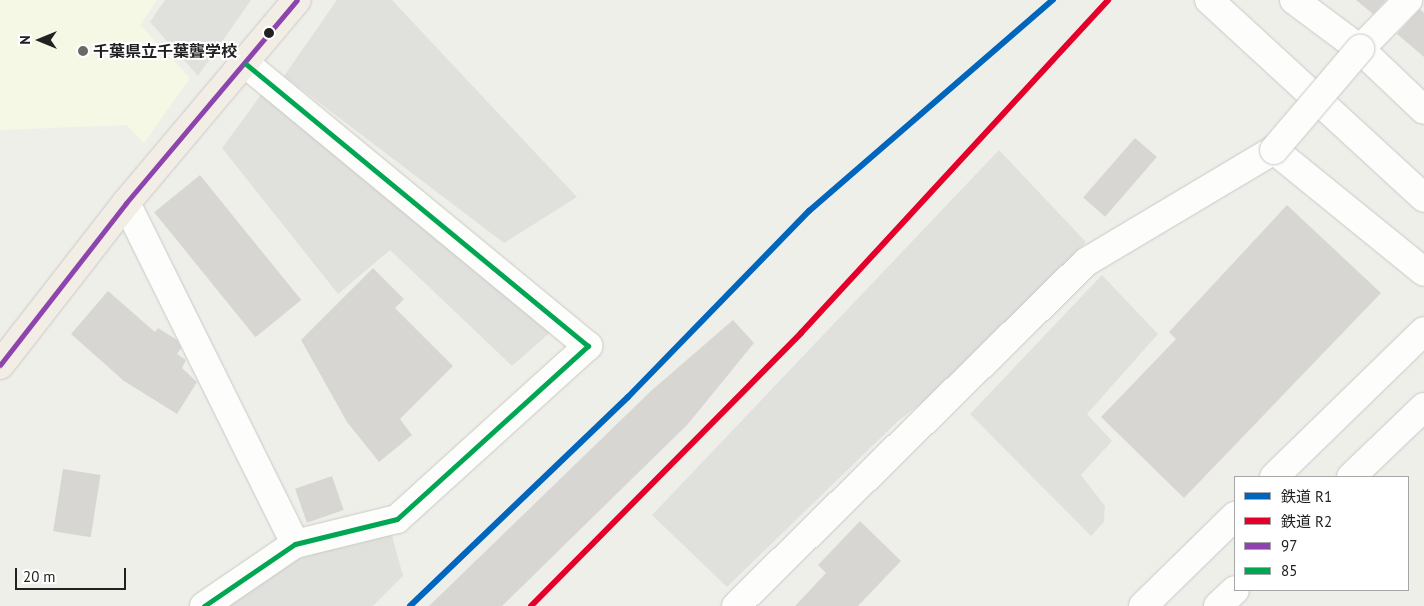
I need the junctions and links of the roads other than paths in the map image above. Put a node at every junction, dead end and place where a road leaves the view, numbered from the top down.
1 (296, 0) edge
2 (1210, 0) edge
3 (1294, 0) edge
4 (1408, 0) edge
5 (1360, 49) junction
6 (246, 64) junction
7 (1424, 110) edge
8 (1274, 150) junction
9 (1424, 198) edge
10 (126, 203) junction
11 (1424, 272) edge
12 (1424, 331) edge
13 (0, 365) edge
14 (1424, 407) edge
15 (1275, 476) edge
16 (1352, 476) edge
17 (1234, 517) edge
18 (295, 544) junction
19 (1234, 591) edge
20 (204, 606) edge
21 (736, 606) edge
22 (1143, 606) edge
23 (1218, 606) edge

1 - 6 main road
2 - 9 street
3 - 5 street
4 - 5 street
5 - 7 street
5 - 8 street, bridge
6 - 10 main road
6 - 18 street
8 - 11 street
8 - 21 street
10 - 13 main road
10 - 18 street
12 - 15 street
14 - 16 street
17 - 22 street
18 - 20 street
19 - 23 street

